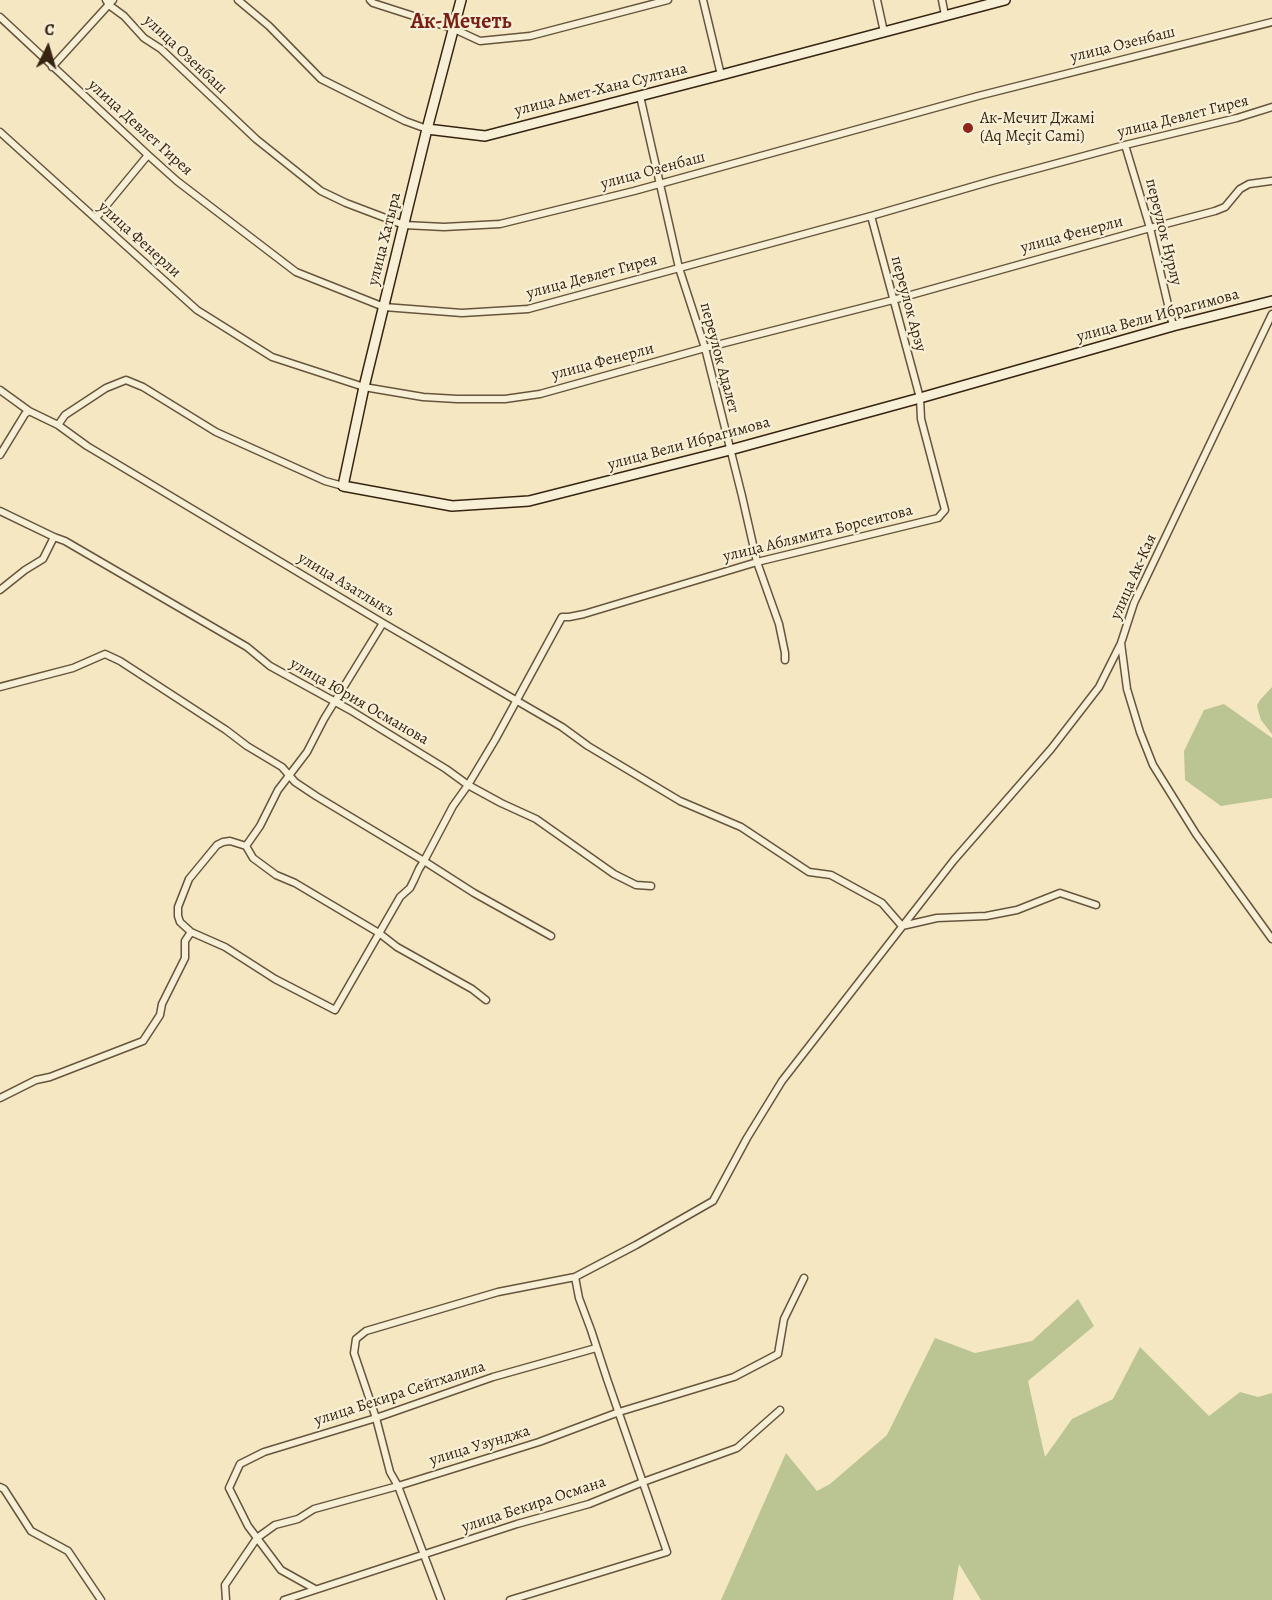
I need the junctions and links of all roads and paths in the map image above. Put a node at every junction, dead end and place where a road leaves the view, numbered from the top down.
1 (238, 0) edge
2 (370, 0) edge
3 (461, 0) edge
4 (668, 0) edge
5 (703, 0) edge
6 (877, 0) edge
7 (942, 0) edge
8 (1005, 0) edge
9 (109, 2) edge
10 (945, 15) junction
11 (0, 17) edge
12 (1272, 22) edge
13 (454, 29) junction
14 (884, 32) junction
15 (52, 67) junction
16 (721, 75) junction
17 (640, 96) junction
18 (1272, 107) edge
19 (427, 129) junction
20 (0, 132) edge
21 (1125, 145) junction
22 (148, 155) junction
23 (1271, 181) edge
24 (659, 183) junction
25 (871, 216) junction
26 (96, 218) junction
27 (404, 225) junction
28 (1150, 228) junction
29 (679, 268) junction
30 (893, 300) junction
31 (1272, 301) edge
32 (384, 307) junction
33 (1272, 314) edge
34 (1173, 326) junction
35 (705, 348) junction
36 (364, 387) junction
37 (0, 390) edge
38 (920, 398) junction
39 (29, 411) junction
40 (58, 425) junction
41 (730, 450) junction
42 (0, 455) edge
43 (343, 486) junction
44 (0, 511) edge
45 (54, 537) junction
46 (757, 562) junction
47 (0, 590) edge
48 (383, 623) junction
49 (1120, 643) junction
50 (785, 660) dead end
51 (0, 687) edge
52 (516, 701) junction
53 (335, 703) junction
54 (290, 775) junction
55 (468, 785) junction
56 (246, 846) junction
57 (424, 861) junction
58 (651, 886) dead end
59 (1096, 905) dead end
60 (902, 926) junction
61 (191, 932) junction
62 (379, 933) junction
63 (551, 936) dead end
64 (1272, 939) edge
65 (486, 1000) dead end
66 (0, 1098) edge
67 (575, 1277) junction
68 (804, 1278) dead end
69 (596, 1348) junction
70 (780, 1410) dead end
71 (619, 1412) junction
72 (376, 1418) junction
73 (643, 1482) junction
74 (398, 1486) junction
75 (0, 1487) edge
76 (257, 1538) junction
77 (422, 1554) junction
78 (315, 1589) junction
79 (101, 1600) edge
80 (226, 1600) edge
81 (284, 1600) edge
82 (441, 1600) edge
83 (510, 1600) edge

1 - 19 street, улица Амет-Хана Султана
2 - 13 street
3 - 13 street, улица Хатыра
4 - 13 street
5 - 16 street
6 - 14 street
7 - 10 street
8 - 10 street, улица Амет-Хана Султана
9 - 15 street
9 - 27 street, улица Озенбаш
10 - 14 street, улица Амет-Хана Султана
11 - 15 street, улица Девлет Гирея
12 - 24 street, улица Озенбаш
13 - 19 street, улица Хатыра
14 - 16 street, улица Амет-Хана Султана
15 - 22 street, улица Девлет Гирея
16 - 17 street, улица Амет-Хана Султана
17 - 19 street, улица Амет-Хана Султана
17 - 24 street, переулок Адалет
18 - 21 street, улица Девлет Гирея
19 - 27 street, улица Хатыра
20 - 26 street, улица Фенерли
21 - 25 street, улица Девлет Гирея
21 - 28 street, переулок Нурлу
22 - 26 street
22 - 32 street, улица Девлет Гирея
23 - 28 street, улица Фенерли
24 - 27 street, улица Озенбаш
24 - 29 street, переулок Адалет
25 - 29 street, улица Девлет Гирея
25 - 30 street, переулок Арзу
26 - 36 street, улица Фенерли
27 - 32 street, улица Хатыра
28 - 30 street, улица Фенерли
28 - 34 street, переулок Нурлу
29 - 32 street, улица Девлет Гирея
29 - 35 street, переулок Адалет
30 - 35 street, улица Фенерли
30 - 38 street, переулок Арзу
31 - 34 street, улица Вели Ибрагимова
32 - 36 street, улица Хатыра
33 - 49 street, улица Ак-Кая
34 - 38 street, улица Вели Ибрагимова
35 - 36 street, улица Фенерли
35 - 41 street, переулок Адалет
36 - 43 street, улица Хатыра
37 - 39 street, улица Азатлыкъ
38 - 41 street, улица Вели Ибрагимова
38 - 46 street, улица Аблямита Борсеитова
39 - 40 street, улица Азатлыкъ
39 - 42 street
40 - 43 street, улица Вели Ибрагимова
40 - 48 street, улица Азатлыкъ
41 - 43 street, улица Вели Ибрагимова
41 - 46 street, переулок Адалет
44 - 45 street, улица Юрия Османова
45 - 47 street
45 - 53 street, улица Юрия Османова
46 - 50 street, переулок Адалет
46 - 52 street, улица Аблямита Борсеитова
48 - 52 street, улица Азатлыкъ
48 - 53 street
49 - 60 street
49 - 64 street, улица Ак-Кая
51 - 54 street
52 - 55 street
52 - 60 street, улица Азатлыкъ
53 - 54 street
53 - 55 street, улица Юрия Османова
54 - 56 street
54 - 57 street
55 - 57 street
55 - 58 street, улица Юрия Османова
56 - 61 street
56 - 62 street
57 - 62 street
57 - 63 street
59 - 60 street
60 - 67 street
61 - 62 street
61 - 66 street
62 - 65 street
67 - 69 street
67 - 72 street
68 - 71 street, улица Узунджа
69 - 71 street
69 - 72 street, улица Бекира Сейтхалила
70 - 73 street, улица Бекира Османа
71 - 73 street
71 - 74 street, улица Узунджа
72 - 74 street
72 - 76 street, улица Бекира Сейтхалила
73 - 77 street, улица Бекира Османа
73 - 83 street
74 - 76 street, улица Узунджа
74 - 77 street
75 - 79 street
76 - 78 street
76 - 80 street, улица Узунджа
77 - 78 street, улица Бекира Османа
77 - 82 street
78 - 81 street, улица Бекира Османа

